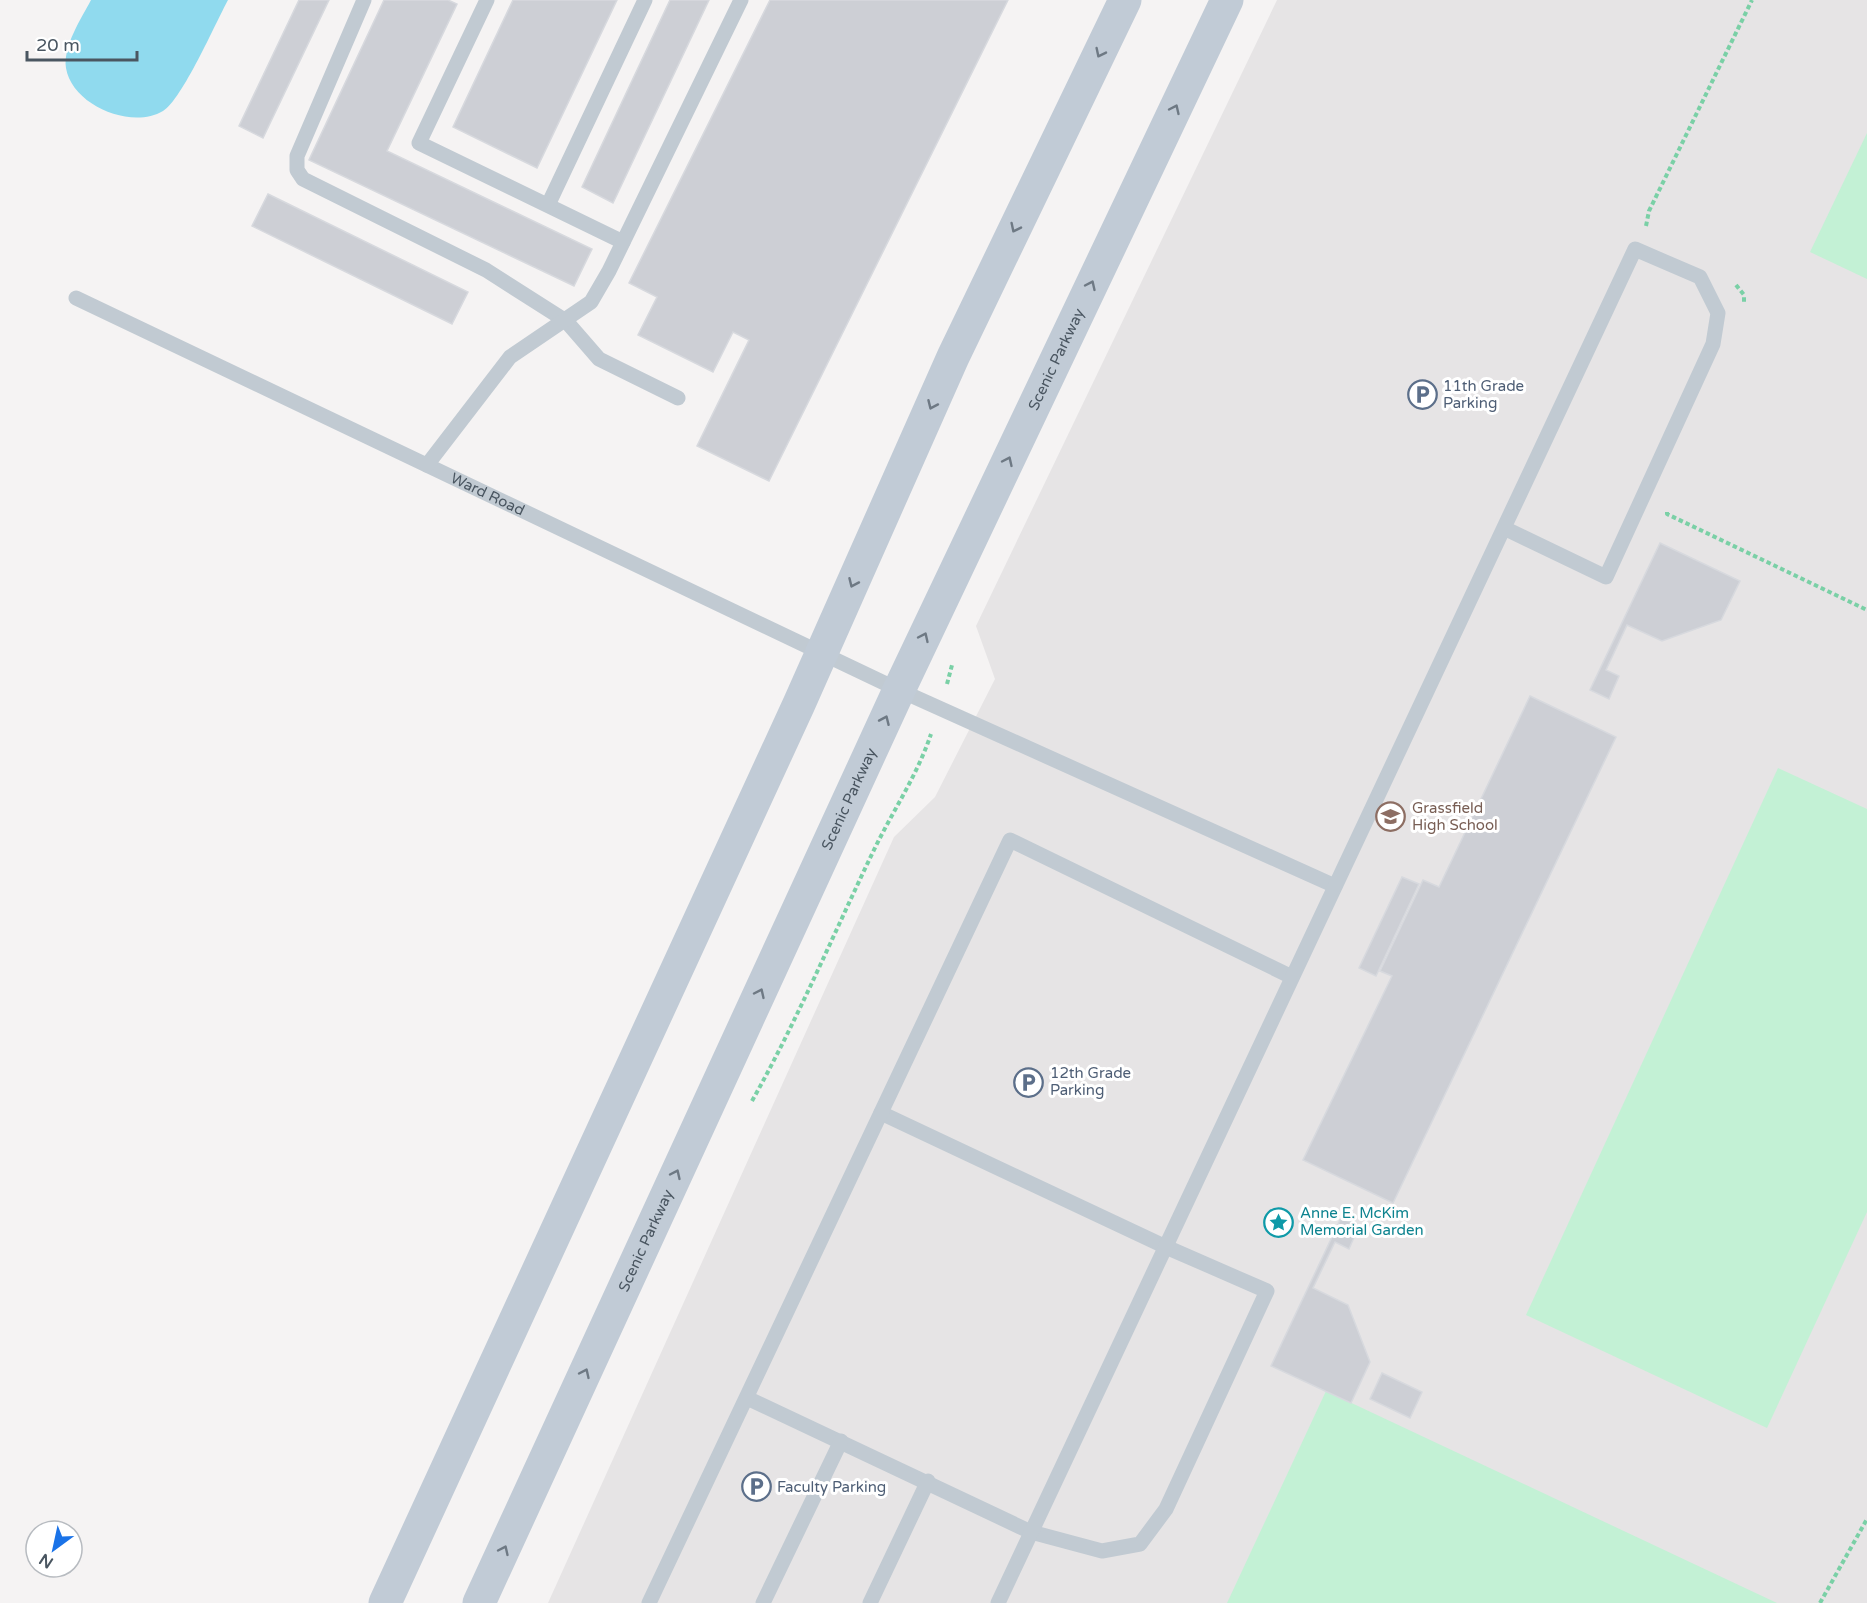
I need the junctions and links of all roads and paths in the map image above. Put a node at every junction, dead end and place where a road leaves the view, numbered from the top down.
1 (364, 0) edge
2 (487, 0) edge
3 (645, 0) edge
4 (741, 0) edge
5 (1125, 0) edge
6 (1227, 0) edge
7 (548, 205) junction
8 (623, 242) junction
9 (76, 298) dead end
10 (566, 321) junction
11 (678, 398) dead end
12 (427, 465) junction
13 (1667, 514) dead end
14 (1504, 528) junction
15 (1867, 610) edge
16 (822, 653) junction
17 (899, 690) junction
18 (1335, 886) junction
19 (1292, 977) junction
20 (881, 1113) junction
21 (1166, 1247) junction
22 (747, 1398) junction
23 (841, 1441) junction
24 (928, 1481) junction
25 (1867, 1519) edge
26 (1031, 1532) junction
27 (385, 1603) edge
28 (479, 1603) edge
29 (649, 1603) edge
30 (763, 1603) edge
31 (870, 1603) edge
32 (998, 1603) edge
33 (1820, 1603) edge

1 - 10 lane
2 - 7 lane
3 - 7 lane
4 - 8 lane
5 -> 16 street
17 -> 6 street, Scenic Parkway
7 - 8 lane
8 - 10 lane
9 - 12 lane, Ward Road
10 - 11 lane
10 - 12 lane
12 - 16 lane, Ward Road
13 - 15 path
14 - 14 lane
14 - 18 lane
16 - 17 lane, Ward Road
16 - 27 street
17 - 18 lane, Ward Road
28 -> 17 street, Scenic Parkway
18 - 19 lane
19 - 20 lane
19 - 21 lane
20 - 21 lane
20 - 22 lane
21 - 26 lane
21 - 26 lane
22 - 23 lane
22 - 29 lane
23 - 24 lane
23 - 30 lane
24 - 26 lane
24 - 31 lane
25 - 33 path
26 - 32 lane

